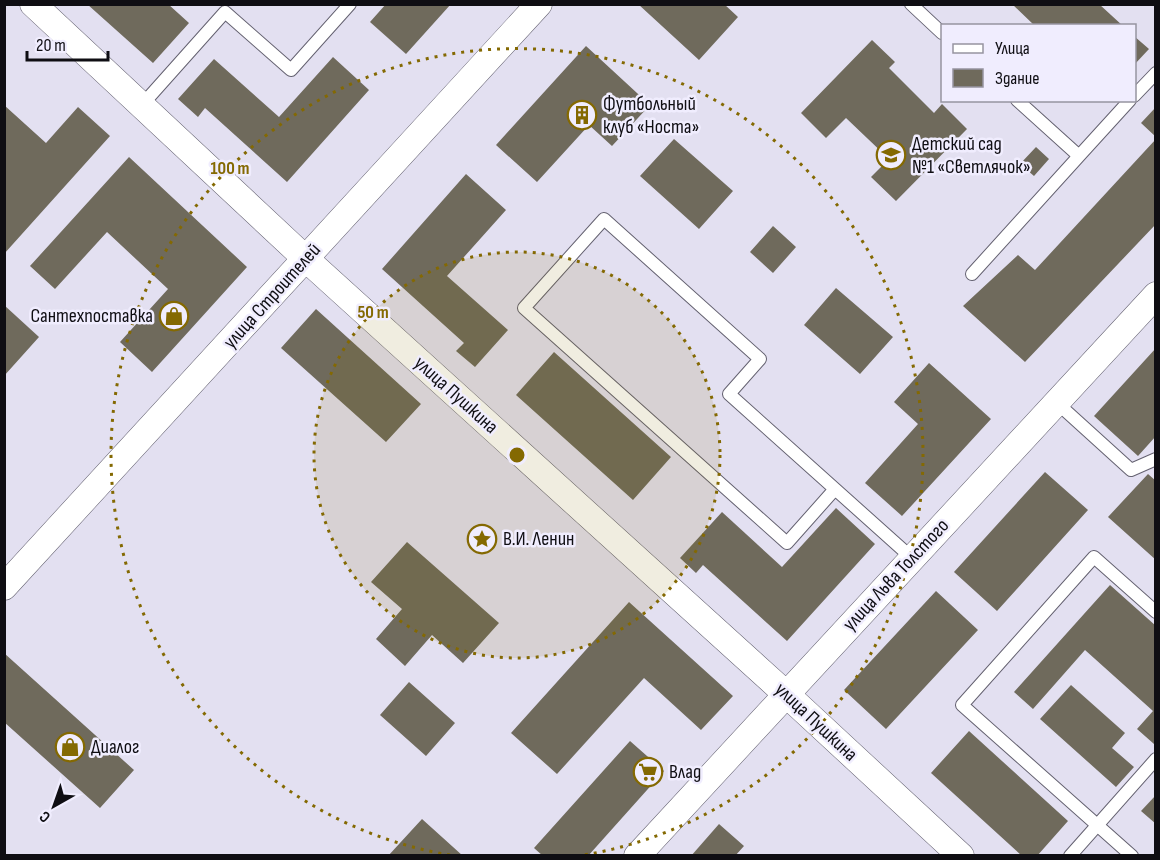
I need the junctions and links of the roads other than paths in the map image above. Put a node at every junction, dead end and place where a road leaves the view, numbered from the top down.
1 (33, 4) edge
2 (350, 4) edge
3 (539, 4) edge
4 (911, 4) edge
5 (221, 8) edge
6 (941, 32) edge
7 (1155, 73) edge
8 (1136, 94) edge
9 (1019, 102) edge
10 (1128, 102) edge
11 (142, 105) junction
12 (1079, 156) junction
13 (306, 259) junction
14 (972, 274) dead end
15 (1155, 295) edge
16 (1056, 402) junction
17 (1155, 459) edge
18 (835, 489) junction
19 (912, 558) junction
20 (4, 587) edge
21 (1155, 612) edge
22 (786, 694) junction
23 (1155, 759) edge
24 (1098, 824) junction
25 (637, 855) edge
26 (961, 855) edge
27 (1070, 855) edge
28 (1132, 855) edge

1 - 11 street, улица Пушкина
2 - 5 lane
3 - 13 street, улица Строителей
4 - 6 lane
5 - 11 lane
7 - 8 lane
9 - 12 lane
10 - 12 lane
11 - 13 street, улица Пушкина
12 - 14 lane
13 - 20 street, улица Строителей
13 - 22 street, улица Пушкина
15 - 16 street, улица Льва Толстого
16 - 17 lane
16 - 19 street, улица Льва Толстого
18 - 18 lane
18 - 19 lane
19 - 22 street, улица Льва Толстого
21 - 24 lane
22 - 25 street, улица Льва Толстого
22 - 26 street, улица Пушкина
23 - 24 lane
24 - 27 lane
24 - 28 lane

